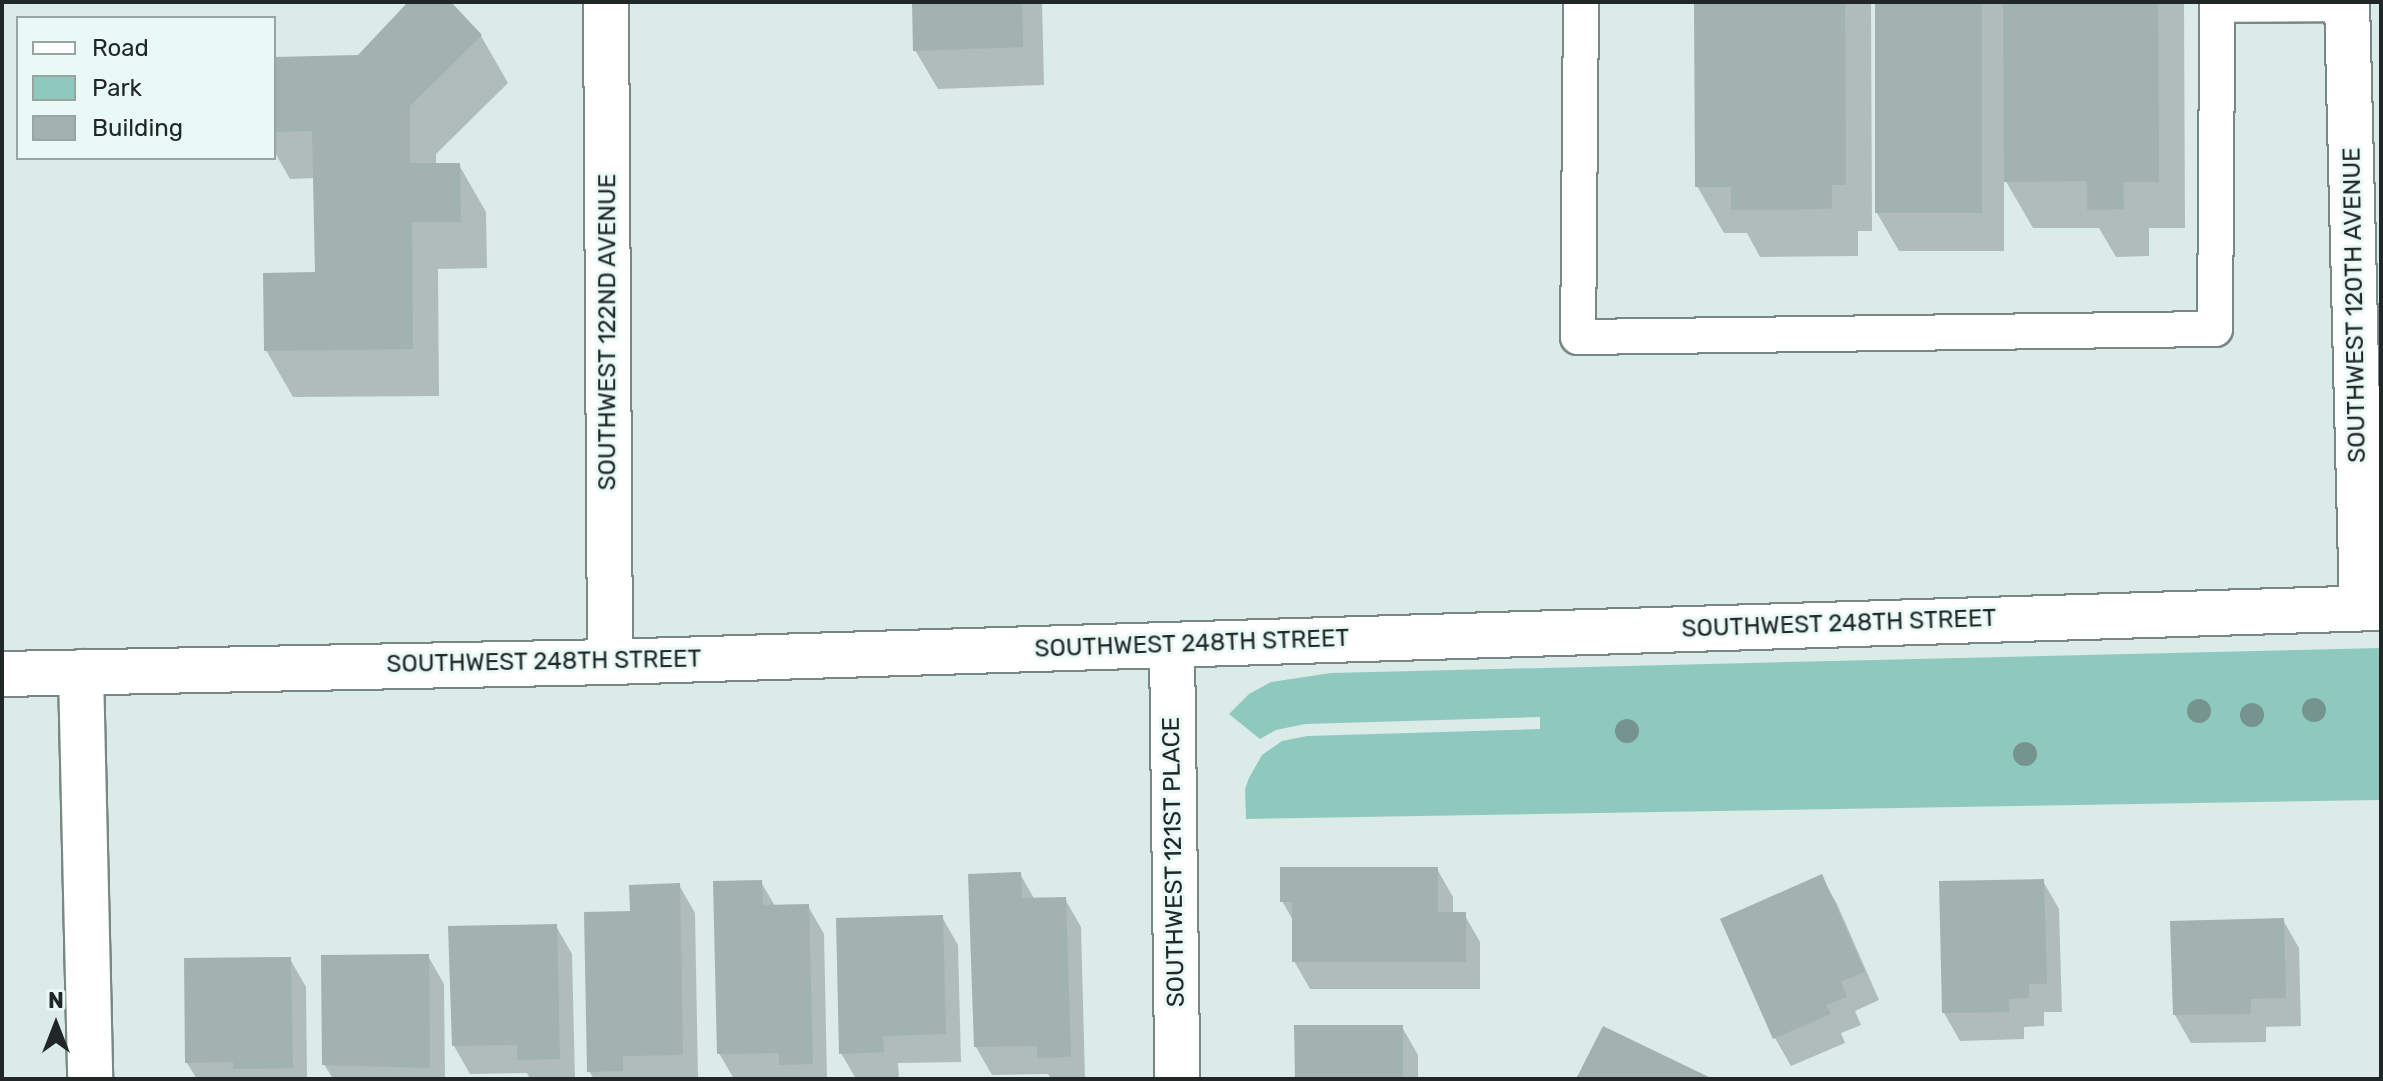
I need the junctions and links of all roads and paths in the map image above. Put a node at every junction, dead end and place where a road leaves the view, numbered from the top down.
1 (606, 2) edge
2 (1581, 2) edge
3 (2217, 3) edge
4 (2347, 3) edge
5 (2371, 608) edge
6 (1172, 645) junction
7 (610, 662) junction
8 (81, 672) junction
9 (2, 674) edge
10 (90, 1079) edge
11 (1177, 1079) edge

1 - 7 street, SOUTHWEST 122ND AVENUE
2 - 3 lane
3 - 4 lane
4 - 5 street, SOUTHWEST 120TH AVENUE
5 - 6 street, SOUTHWEST 248TH STREET
6 - 7 street, SOUTHWEST 248TH STREET
6 - 11 street, SOUTHWEST 121ST PLACE
7 - 8 street, SOUTHWEST 248TH STREET
8 - 9 street, SOUTHWEST 248TH STREET
8 - 10 street

